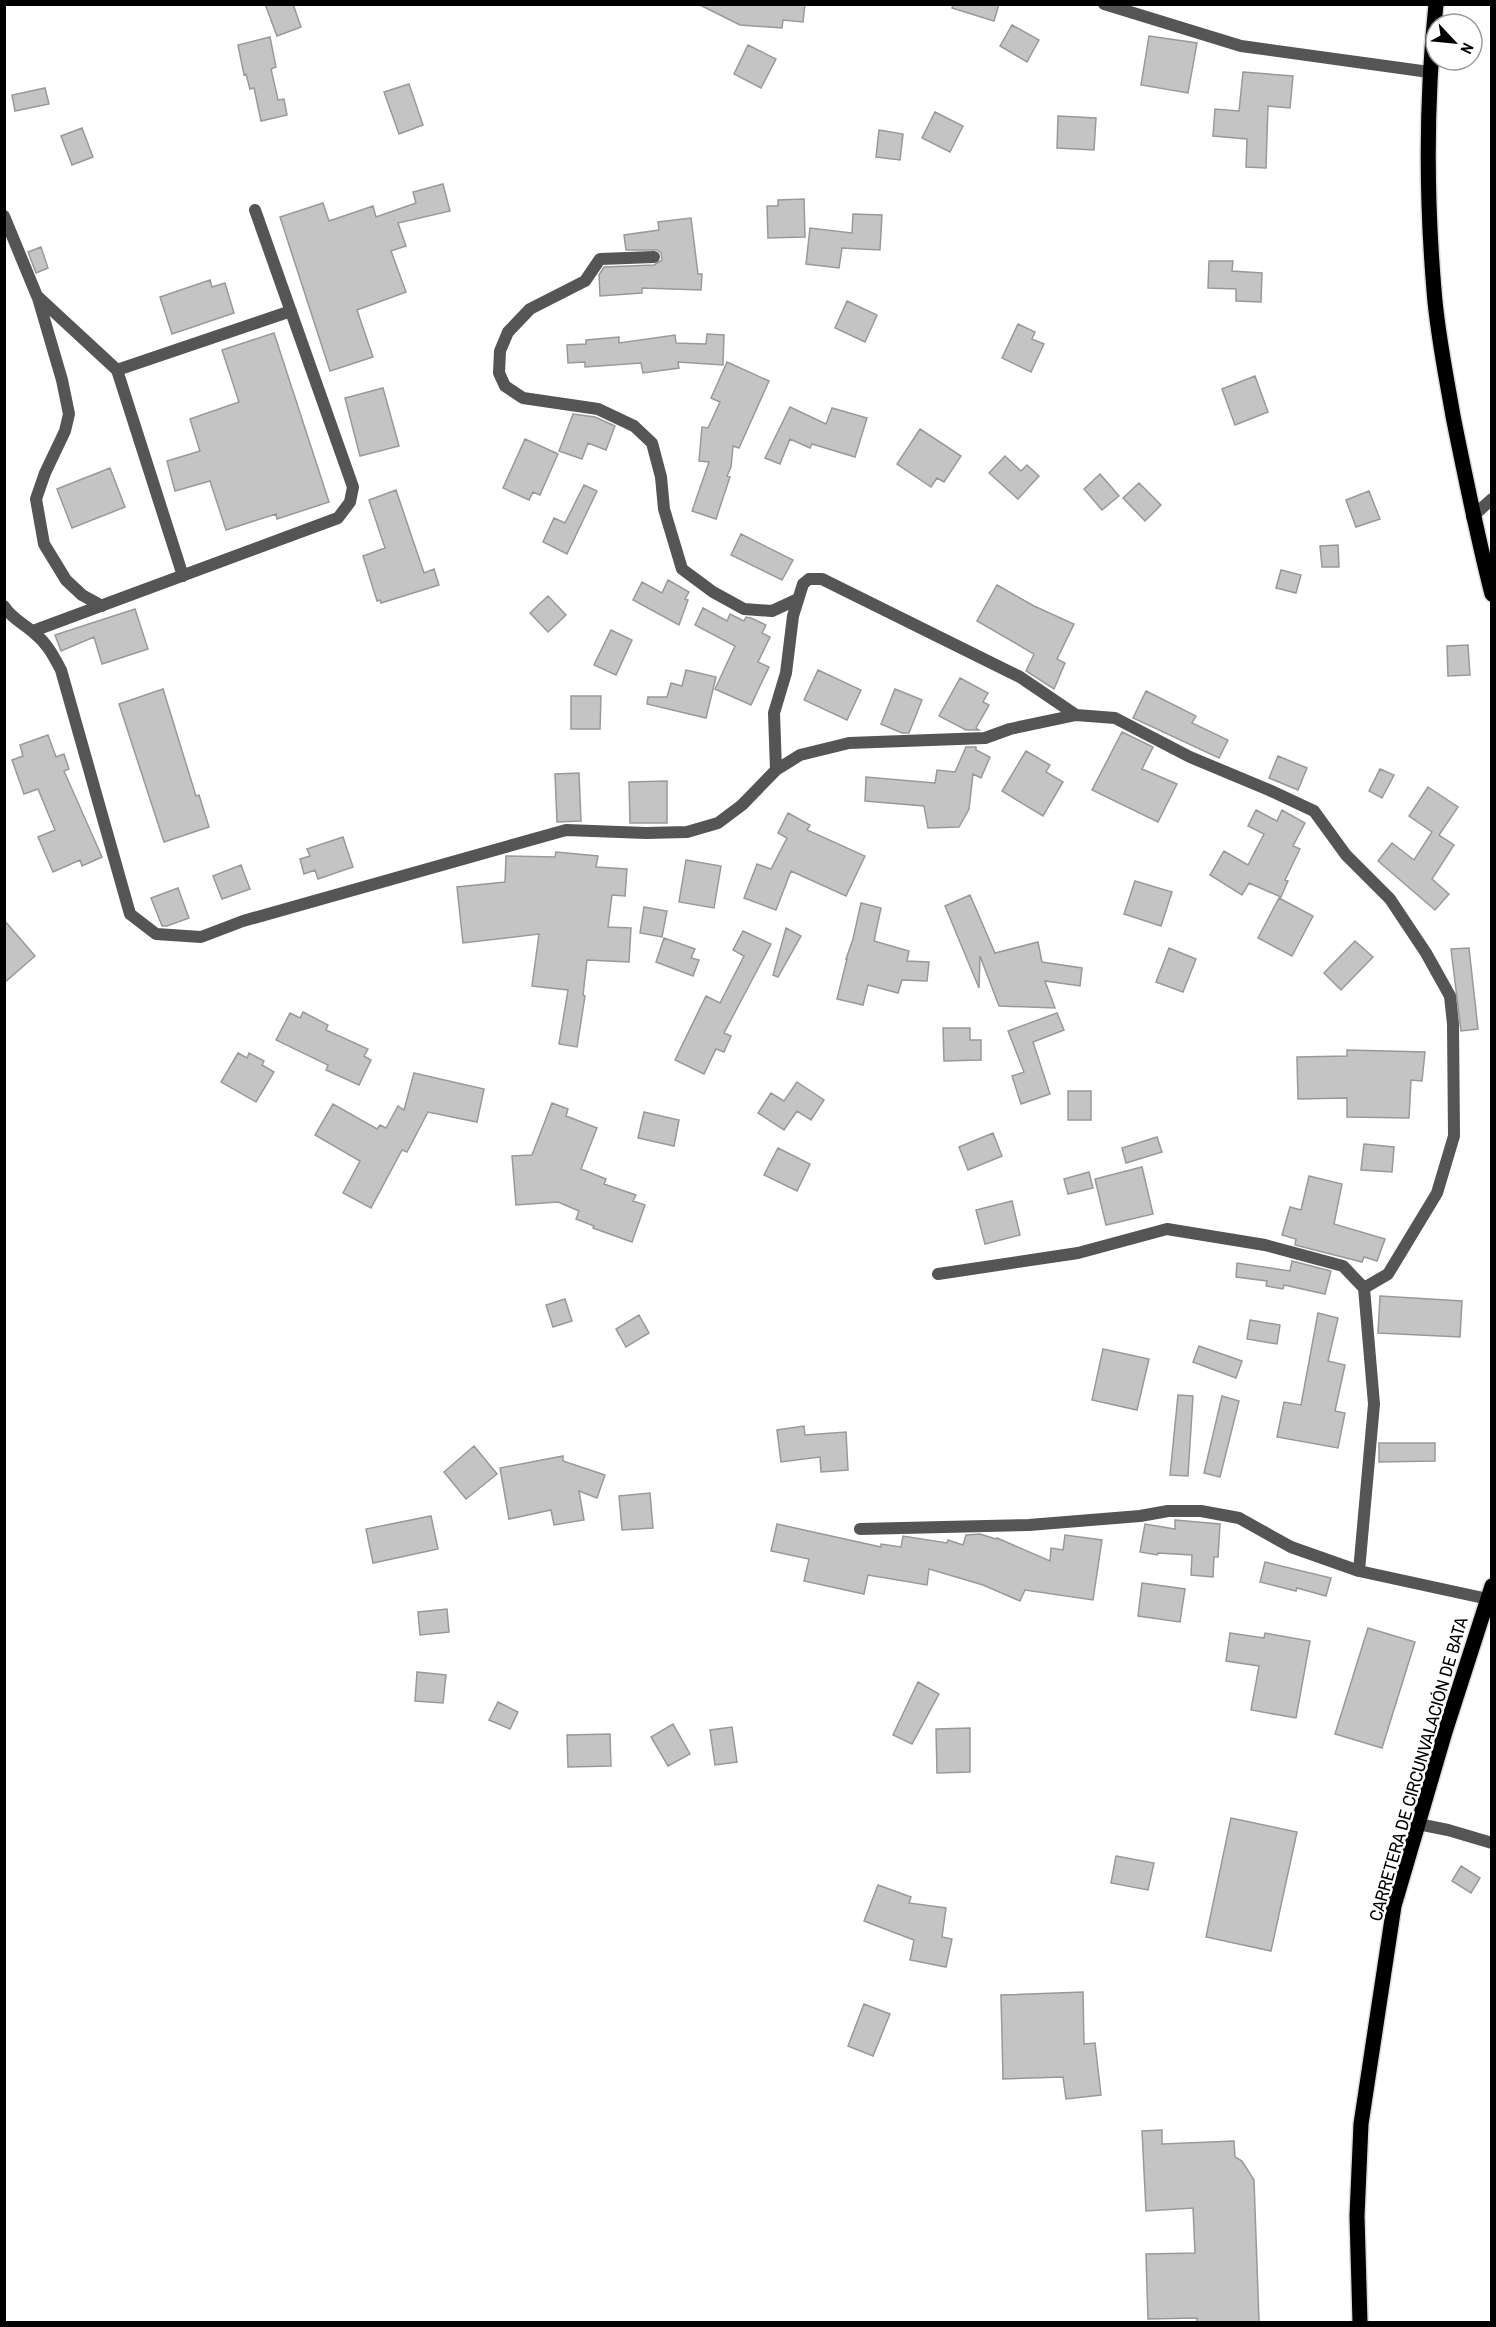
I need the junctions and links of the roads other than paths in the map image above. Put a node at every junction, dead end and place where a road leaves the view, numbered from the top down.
1 (1104, 4) edge
2 (1424, 71) edge
3 (1429, 72) edge
4 (255, 210) dead end
5 (4, 216) edge
6 (654, 257) dead end
7 (38, 296) junction
8 (291, 310) junction
9 (117, 370) junction
10 (1491, 499) edge
11 (1472, 517) junction
12 (183, 576) junction
13 (1491, 594) edge
14 (798, 599) junction
15 (4, 606) edge
16 (102, 606) junction
17 (33, 631) junction
18 (1076, 714) junction
19 (776, 770) junction
20 (938, 1274) dead end
21 (1364, 1288) junction
22 (860, 1529) dead end
23 (1359, 1571) junction
24 (1490, 1593) edge
25 (1418, 1824) junction
26 (1491, 1843) edge
27 (1360, 2322) edge

1 - 2 street
3 - 11 main road
4 - 8 street
5 - 7 street
6 - 14 street
7 - 9 street
7 - 16 street
8 - 9 street
8 - 12 street
9 - 12 street
10 - 11 street
11 - 13 main road
12 - 16 street
14 - 18 street
14 - 19 street
15 - 17 street
16 - 17 street
17 - 19 street
18 - 19 street
18 - 21 street
20 - 21 street
21 - 23 street
22 - 23 street
23 - 24 street
24 - 25 main road, CARRETERA DE CIRCUNVALACIÓN DE BATA
25 - 26 street
25 - 27 main road, CARRETERA DE CIRCUNVALACIÓN DE BATA

